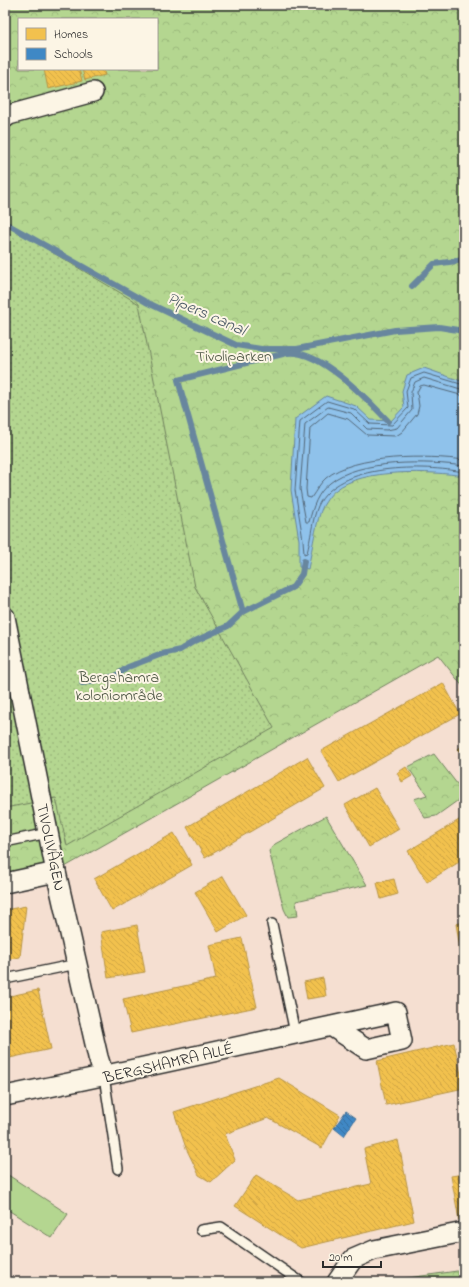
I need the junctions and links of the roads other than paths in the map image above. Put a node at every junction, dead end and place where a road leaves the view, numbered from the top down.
1 (93, 92) dead end
2 (5, 118) edge
3 (5, 617) edge
4 (48, 833) junction
5 (5, 842) edge
6 (56, 872) junction
7 (5, 884) edge
8 (272, 924) dead end
9 (77, 964) junction
10 (5, 979) edge
11 (331, 1026) dead end
12 (295, 1033) junction
13 (104, 1076) junction
14 (5, 1096) edge
15 (118, 1169) dead end
16 (201, 1230) dead end
17 (464, 1232) edge
18 (301, 1282) edge
19 (337, 1282) edge

1 - 2 street
3 - 4 street, TIVOLIVÄGEN
4 - 5 lane
4 - 6 street, TIVOLIVÄGEN
6 - 7 street
6 - 9 street, TIVOLIVÄGEN
8 - 12 lane
9 - 10 lane
9 - 13 street, TIVOLIVÄGEN
11 - 12 street, BERGSHAMRA ALLÉ
12 - 13 street, BERGSHAMRA ALLÉ
13 - 14 street, BERGSHAMRA ALLÉ
13 - 15 lane
16 - 18 lane
17 - 19 street

